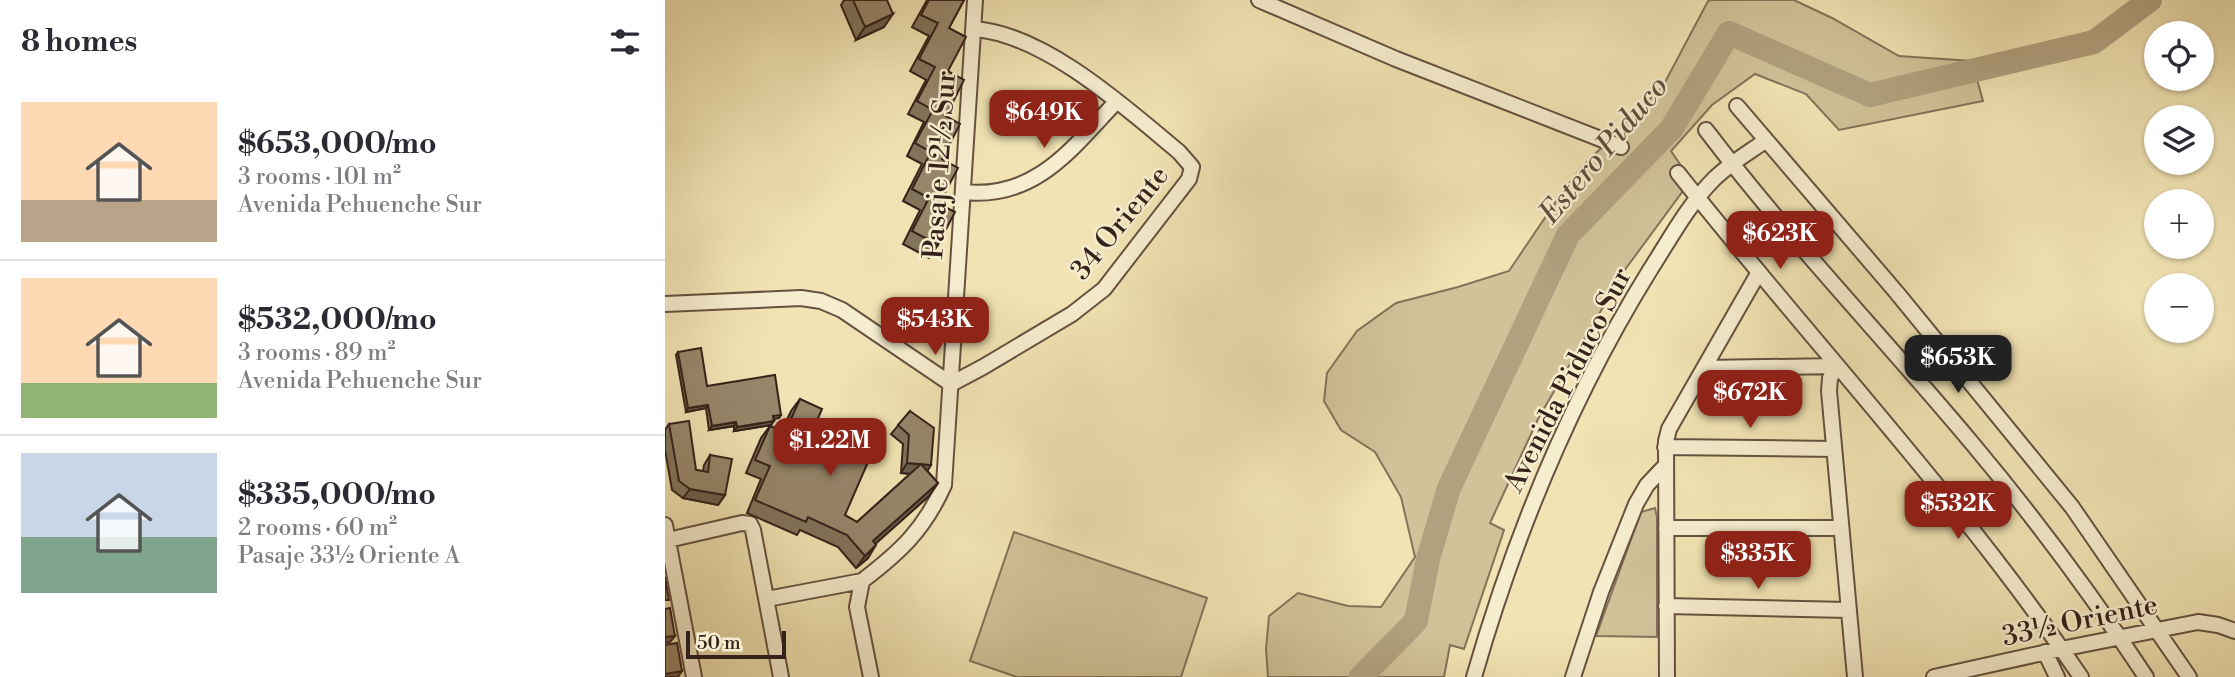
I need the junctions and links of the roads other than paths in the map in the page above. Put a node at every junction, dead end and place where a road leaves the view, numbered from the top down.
1 (975, 0) edge
2 (1259, 0) edge
3 (974, 29) junction
4 (1117, 101) junction
5 (1737, 106) dead end
6 (1706, 130) dead end
7 (1765, 141) junction
8 (1621, 147) dead end
9 (1732, 164) junction
10 (1678, 173) dead end
11 (963, 192) junction
12 (1697, 198) junction
13 (1759, 272) junction
14 (665, 304) edge
15 (1837, 366) junction
16 (1704, 368) junction
17 (951, 384) junction
18 (1665, 447) junction
19 (1834, 449) junction
20 (1665, 466) junction
21 (665, 524) edge
22 (1666, 528) junction
23 (1841, 528) junction
24 (668, 540) junction
25 (862, 582) junction
26 (767, 599) junction
27 (1666, 606) junction
28 (1849, 611) junction
29 (2157, 629) junction
30 (2235, 631) edge
31 (2120, 638) junction
32 (2061, 649) junction
33 (2045, 652) junction
34 (1939, 676) edge
35 (694, 677) edge
36 (781, 677) edge
37 (870, 677) edge
38 (1474, 677) edge
39 (1573, 677) edge
40 (1667, 677) edge
41 (1855, 677) edge
42 (2057, 677) edge
43 (2081, 677) edge
44 (2146, 677) edge
45 (2189, 677) edge

1 - 3 street, Pasaje 12½ Sur
2 - 8 street
3 - 4 street
3 - 11 street, Pasaje 12½ Sur
4 - 11 street
4 - 17 street, 34 Oriente
5 - 7 street
6 - 9 street
7 - 9 street, Avenida Piduco Sur
7 - 29 street
9 - 12 street, Avenida Piduco Sur
9 - 31 street
10 - 12 street
11 - 17 street, Pasaje 12½ Sur
12 - 13 street
12 - 38 street, Avenida Piduco Sur
13 - 15 street
13 - 16 street
14 - 17 street
15 - 16 street
15 - 19 street
15 - 32 street
16 - 18 street
17 - 25 street, Pasaje 12½ Sur
18 - 19 street
18 - 20 street
19 - 23 street
20 - 22 street
20 - 39 street
21 - 24 street
22 - 23 street
22 - 27 street
23 - 28 street
24 - 26 street
24 - 35 street
25 - 26 street
25 - 37 street
26 - 36 street
27 - 28 street
27 - 40 street
28 - 41 street
29 - 30 street, 33½ Oriente
29 - 31 street, 33½ Oriente
29 - 45 street
31 - 32 street, 33½ Oriente
31 - 44 street
32 - 33 street, 33½ Oriente
32 - 43 street
33 - 34 street, 33½ Oriente
33 - 42 street

